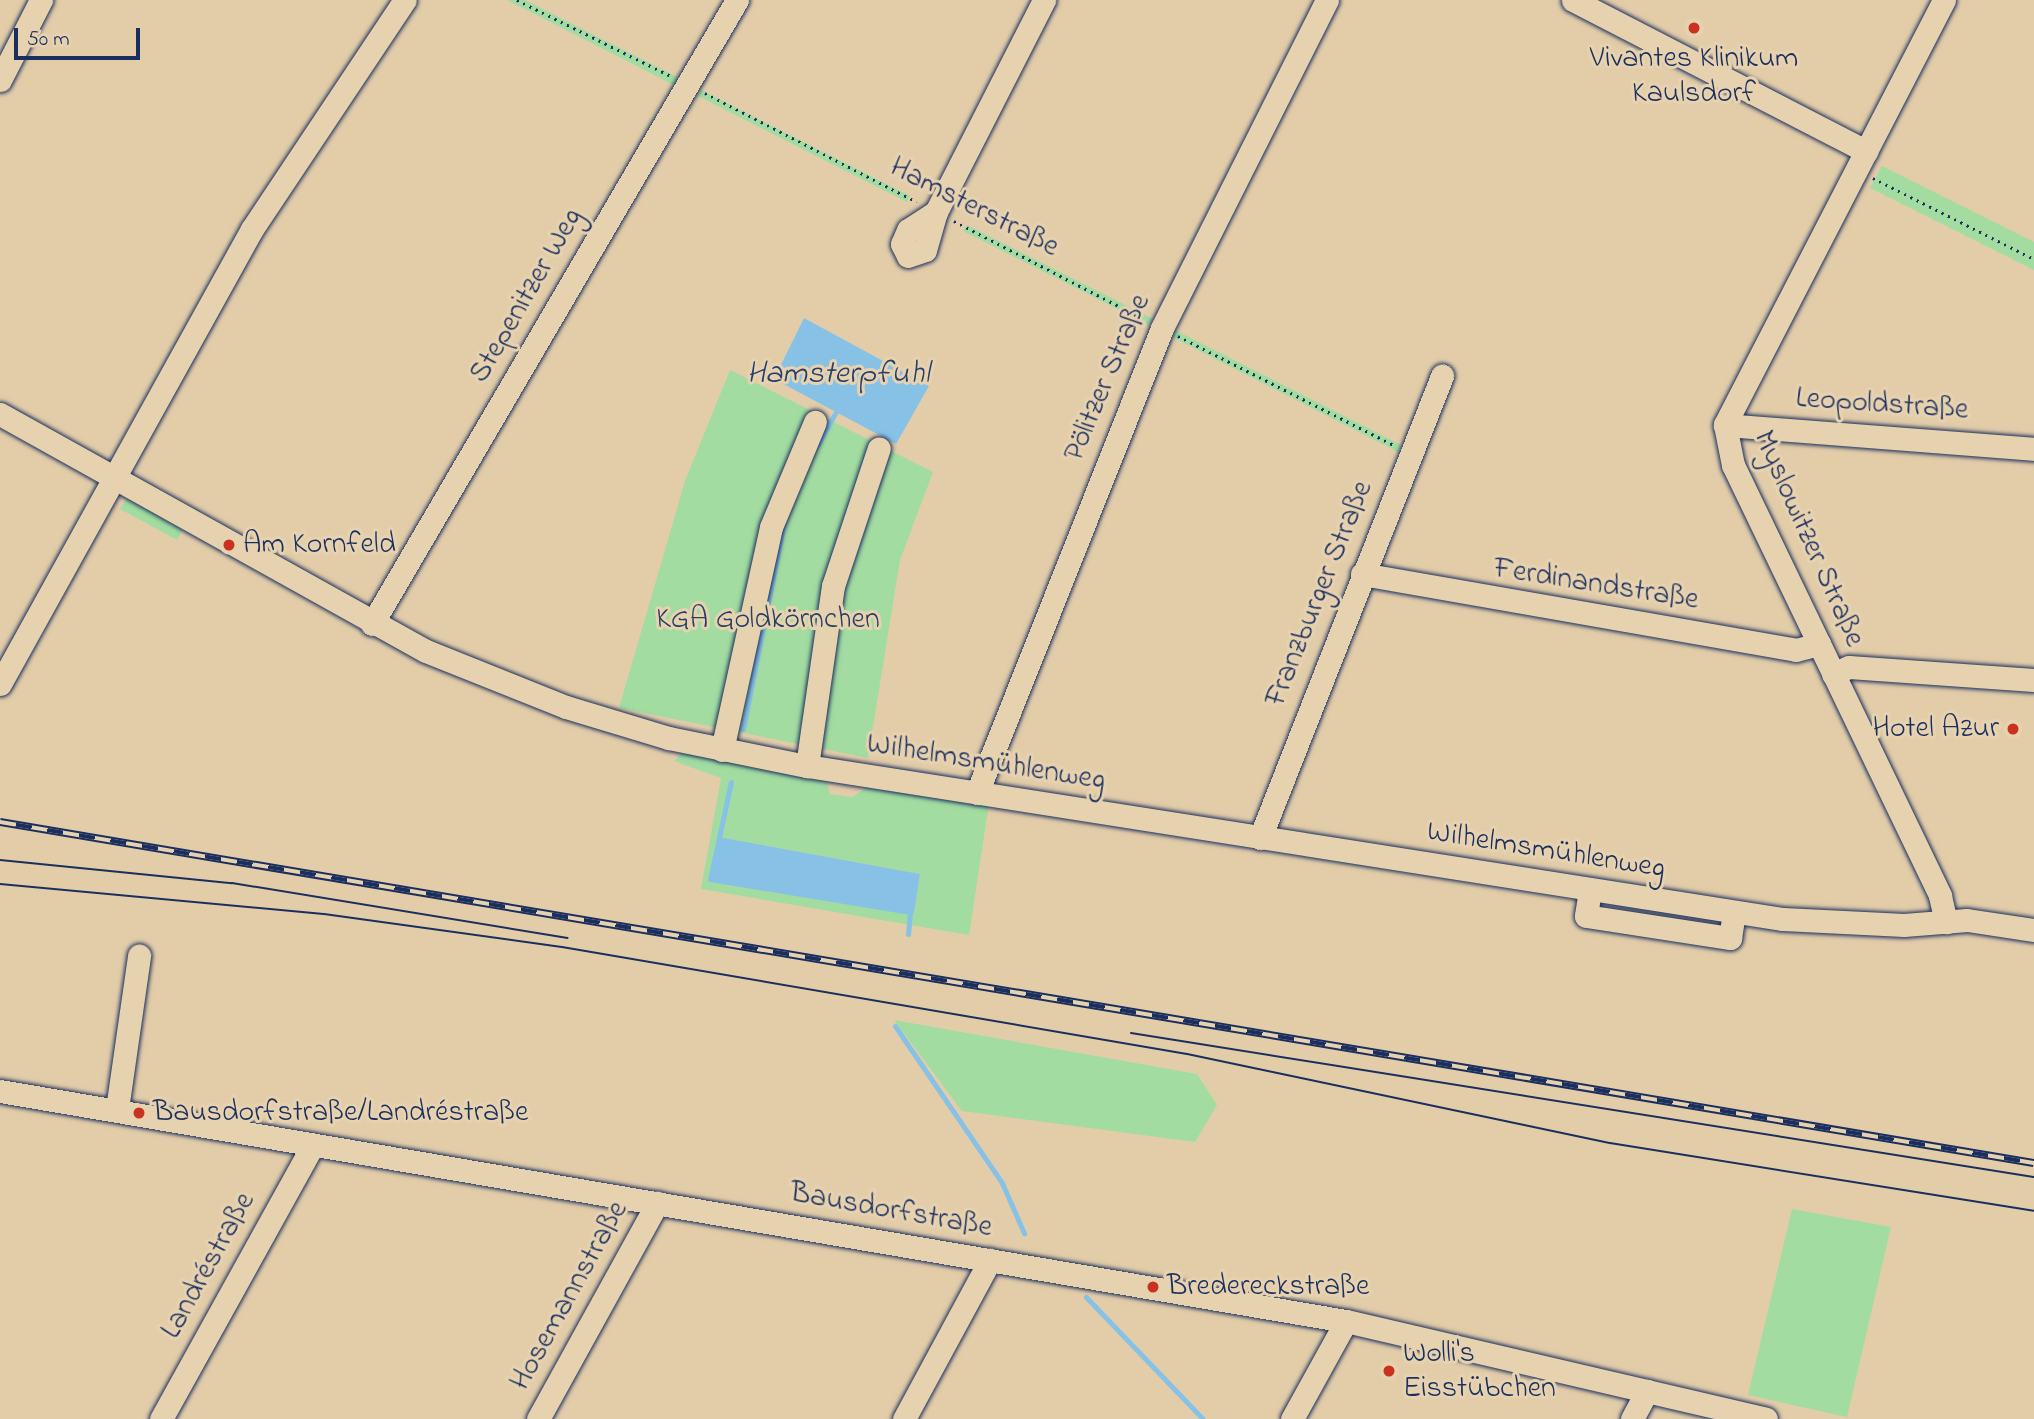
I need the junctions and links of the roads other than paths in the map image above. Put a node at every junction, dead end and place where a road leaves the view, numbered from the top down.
1 (41, 0) edge
2 (405, 0) edge
3 (737, 0) edge
4 (1044, 0) edge
5 (1327, 0) edge
6 (1573, 0) edge
7 (1944, 0) edge
8 (0, 80) edge
9 (1866, 151) junction
10 (936, 212) road end
11 (1442, 376) dead end
12 (0, 414) edge
13 (815, 422) dead end
14 (1725, 425) junction
15 (879, 448) dead end
16 (2034, 449) edge
17 (113, 478) junction
18 (1362, 574) junction
19 (372, 624) junction
20 (1819, 644) junction
21 (1833, 674) junction
22 (2034, 680) edge
23 (0, 684) edge
24 (722, 750) junction
25 (807, 766) junction
26 (977, 793) junction
27 (1260, 838) junction
28 (1946, 922) junction
29 (2034, 930) edge
30 (139, 956) dead end
31 (0, 1091) edge
32 (117, 1109) junction
33 (313, 1145) junction
34 (657, 1203) junction
35 (990, 1260) junction
36 (1346, 1321) junction
37 (1647, 1391) junction
38 (161, 1419) edge
39 (538, 1419) edge
40 (904, 1419) edge
41 (1292, 1419) edge
42 (1632, 1419) edge
43 (1766, 1419) edge

1 - 8 street
2 - 17 street
3 - 19 street, Stepenitzer Weg
4 - 10 street
5 - 26 street, Pölitzer Straße
6 - 9 street
7 - 9 street, Myslowitzer Straße
9 - 14 street, Myslowitzer Straße
11 - 18 street, Franzburger Straße
12 - 17 street, Wilhelmsmühlenweg
13 - 24 street
14 - 16 street, Leopoldstraße
14 - 20 street, Myslowitzer Straße
15 - 25 street
17 - 19 street, Wilhelmsmühlenweg
17 - 23 street
18 - 20 street, Ferdinandstraße
18 - 27 street, Franzburger Straße
19 - 24 street, Wilhelmsmühlenweg
20 - 21 street, Myslowitzer Straße
21 - 22 street
21 - 28 street, Myslowitzer Straße
24 - 25 street, Wilhelmsmühlenweg
25 - 26 street, Wilhelmsmühlenweg
26 - 27 street, Wilhelmsmühlenweg
27 - 28 street, Wilhelmsmühlenweg
28 - 29 street, Wilhelmsmühlenweg
30 - 32 street
31 - 32 street, Bausdorfstraße
32 - 33 street, Bausdorfstraße
33 - 34 street, Bausdorfstraße
33 - 38 street, Landréstraße
34 - 35 street, Bausdorfstraße
34 - 39 street, Hosemannstraße
35 - 36 street, Bausdorfstraße
35 - 40 street
36 - 37 street, Bausdorfstraße
36 - 41 street
37 - 42 street
37 - 43 street, Bausdorfstraße

